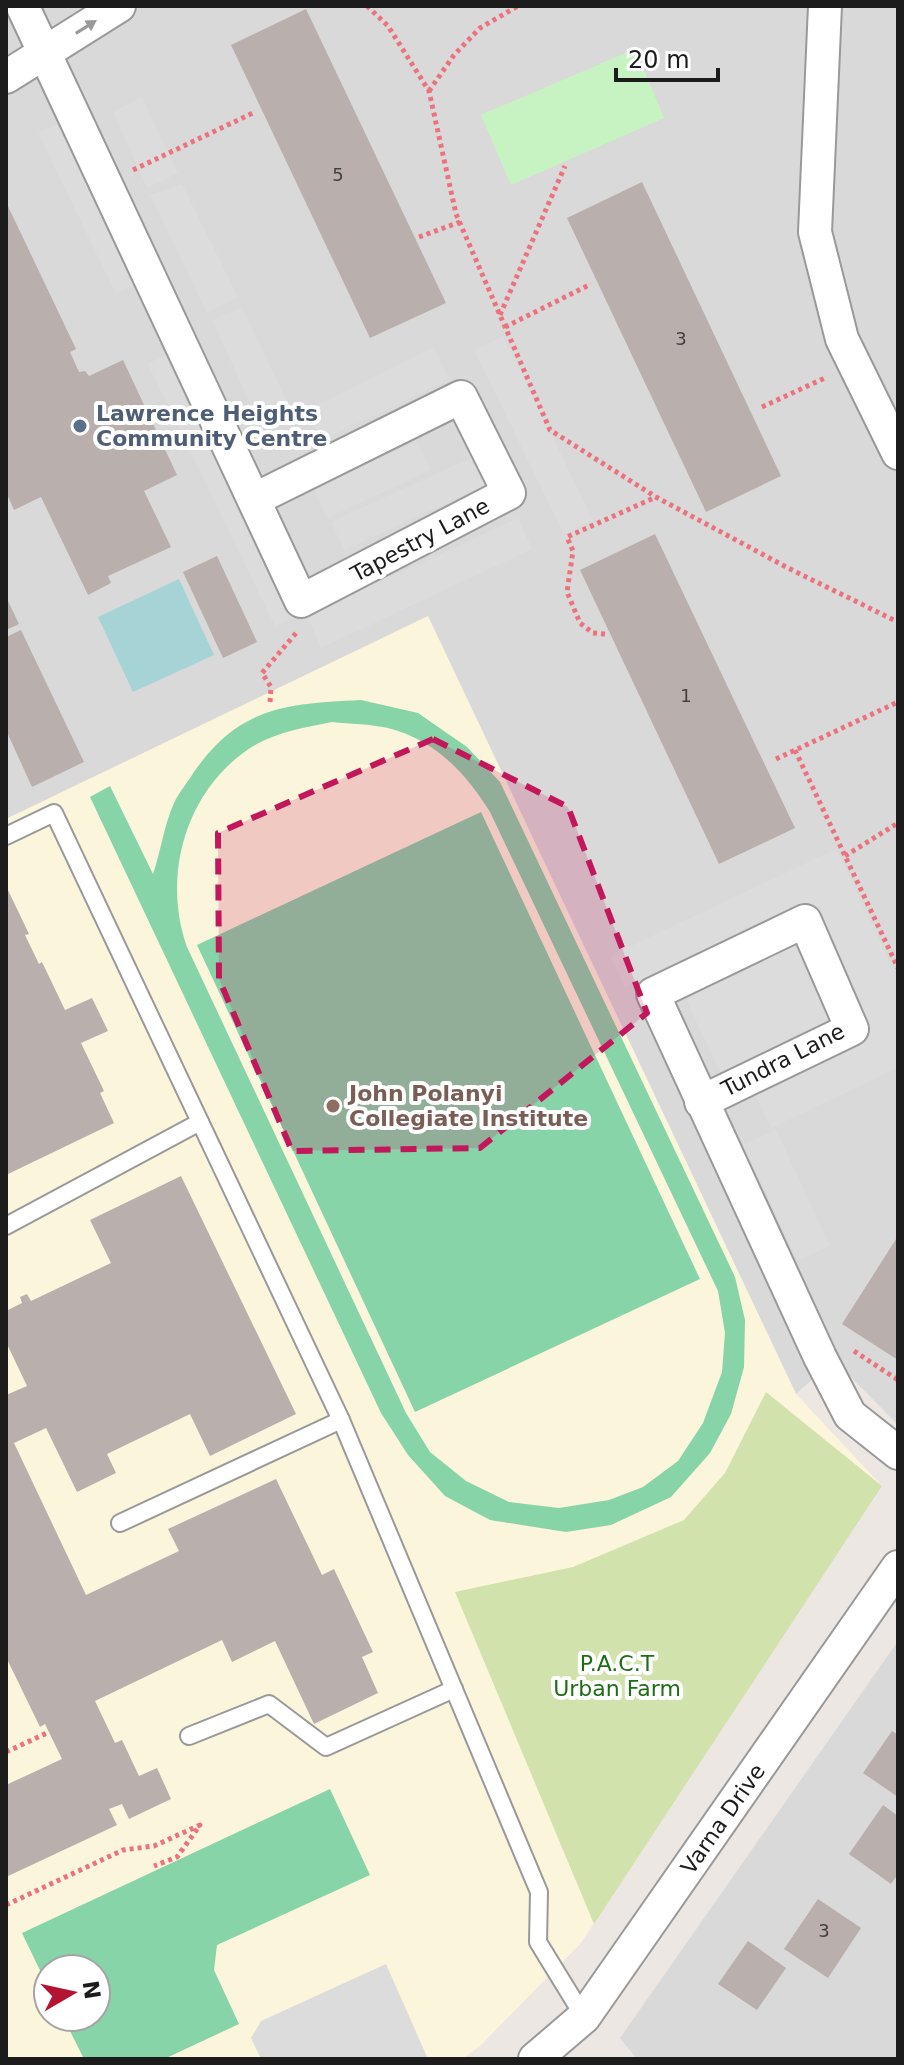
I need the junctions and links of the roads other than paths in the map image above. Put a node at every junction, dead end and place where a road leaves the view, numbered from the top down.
1 (119, 6) edge
2 (825, 6) edge
3 (18, 10) edge
4 (46, 53) junction
5 (6, 77) edge
6 (898, 453) edge
7 (255, 499) junction
8 (6, 836) edge
9 (701, 1102) junction
10 (200, 1122) junction
11 (6, 1226) edge
12 (341, 1420) junction
13 (898, 1453) edge
14 (120, 1523) dead end
15 (898, 1567) edge
16 (454, 1689) junction
17 (189, 1736) dead end
18 (584, 2017) junction
19 (535, 2059) edge

4 -> 1 street
2 - 6 street
3 - 4 street, Tapestry Lane
4 - 5 street
4 - 7 street, Tapestry Lane
7 - 7 street, Tapestry Lane
8 - 10 lane
9 - 9 street, Tundra Lane
9 - 13 street, Tundra Lane
10 - 11 lane
10 - 12 lane
12 - 14 lane
12 - 16 lane
15 - 18 street, Varna Drive
16 - 17 lane
16 - 18 lane
18 - 19 street, Varna Drive

